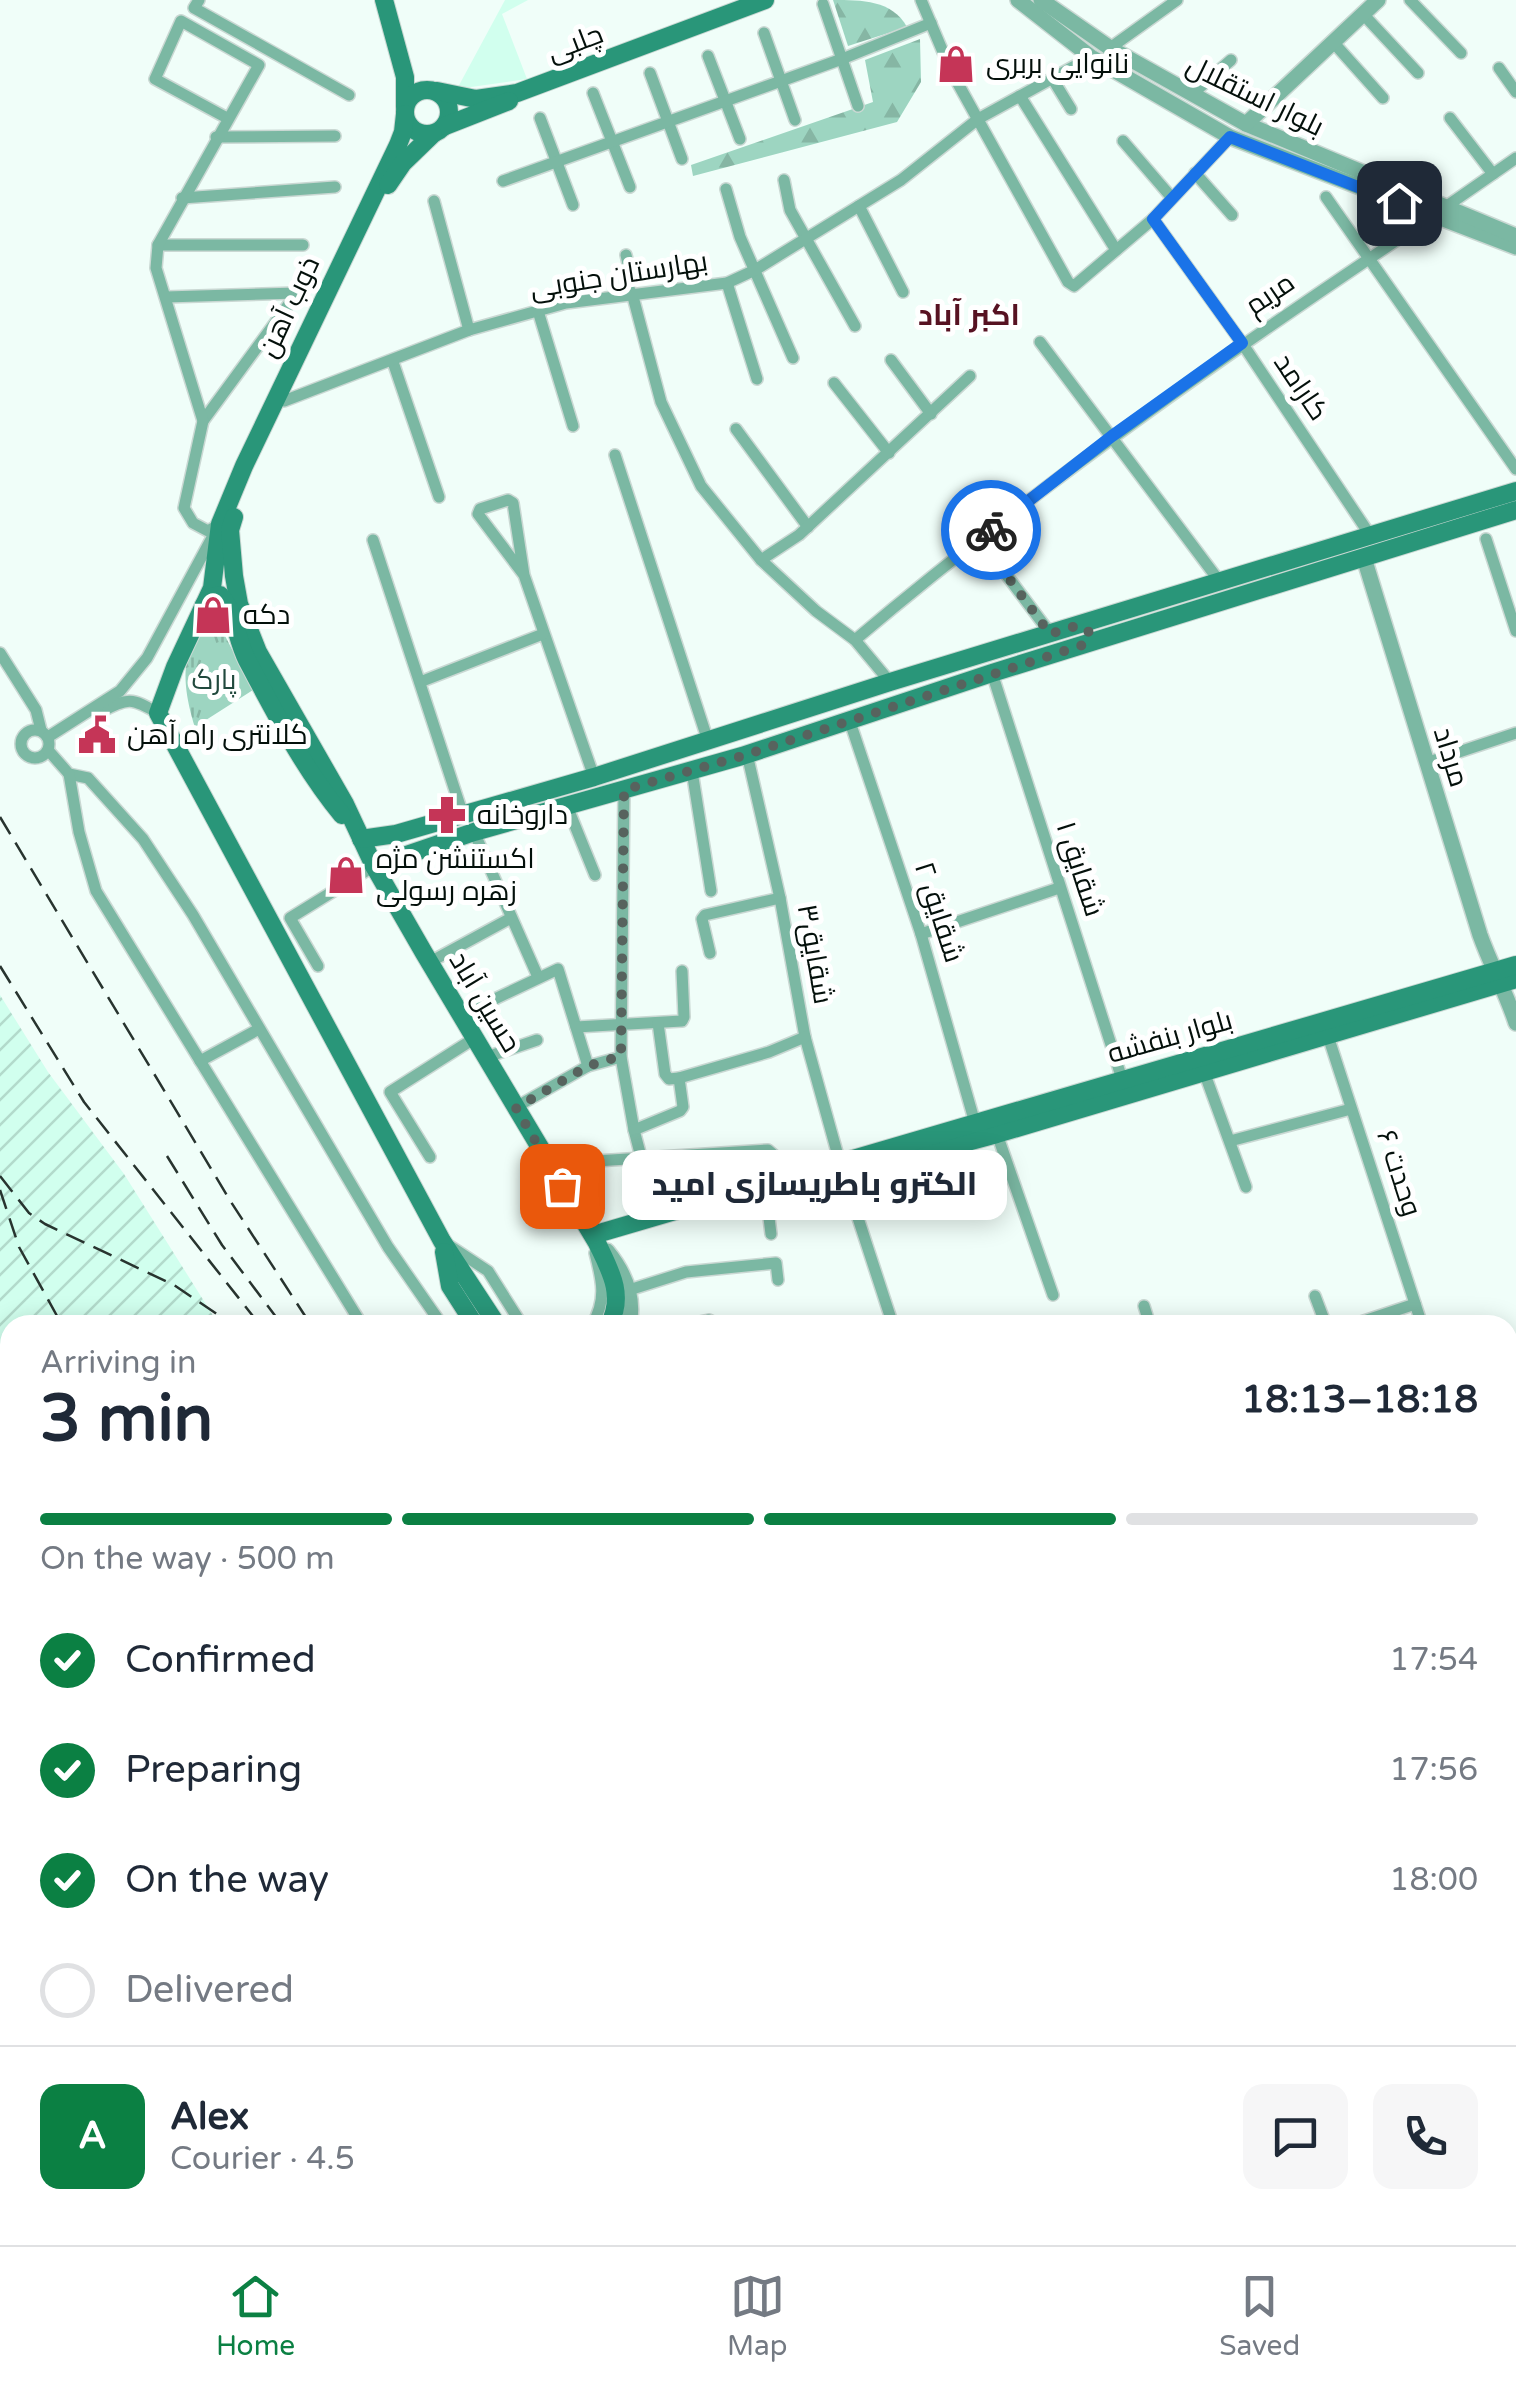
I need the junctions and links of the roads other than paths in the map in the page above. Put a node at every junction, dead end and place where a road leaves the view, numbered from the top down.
1 (199, 0) edge
2 (384, 0) edge
3 (764, 0) edge
4 (921, 0) edge
5 (1018, 0) edge
6 (1041, 0) edge
7 (1378, 0) edge
8 (1410, 0) edge
9 (1172, 1) edge
10 (823, 4) dead end
11 (1363, 14) junction
12 (931, 23) junction
13 (764, 33) dead end
14 (1333, 42) junction
15 (1110, 48) junction
16 (1460, 53) dead end
17 (708, 56) dead end
18 (1091, 57) junction
19 (842, 59) junction
20 (1231, 60) dead end
21 (1499, 68) dead end
22 (650, 73) dead end
23 (1418, 73) dead end
24 (1052, 78) junction
25 (781, 81) junction
26 (437, 92) junction
27 (1516, 92) edge
28 (517, 93) junction
29 (593, 93) dead end
30 (349, 95) dead end
31 (1191, 95) junction
32 (1020, 96) junction
33 (1383, 98) dead end
34 (724, 101) junction
35 (858, 106) dead end
36 (1070, 110) dead end
37 (405, 111) junction
38 (227, 118) junction
39 (540, 118) dead end
40 (1450, 118) dead end
41 (795, 120) dead end
42 (978, 120) junction
43 (668, 121) junction
44 (1246, 124) junction
45 (439, 130) junction
46 (335, 136) dead end
47 (216, 137) junction
48 (1230, 137) junction
49 (740, 139) dead end
50 (613, 141) junction
51 (1123, 141) dead end
52 (1516, 158) edge
53 (682, 159) dead end
54 (556, 162) junction
55 (1196, 174) junction
56 (1493, 174) junction
57 (784, 180) dead end
58 (503, 181) dead end
59 (630, 186) dead end
60 (335, 187) dead end
61 (726, 189) dead end
62 (1326, 197) dead end
63 (182, 198) junction
64 (1172, 198) junction
65 (434, 201) dead end
66 (573, 205) dead end
67 (859, 206) junction
68 (1439, 212) junction
69 (1232, 215) dead end
70 (1153, 219) junction
71 (1516, 236) edge
72 (806, 238) junction
73 (158, 244) junction
74 (304, 245) dead end
75 (1516, 248) edge
76 (1116, 250) junction
77 (626, 255) dead end
78 (1370, 258) junction
79 (754, 270) junction
80 (727, 283) junction
81 (903, 292) dead end
82 (630, 294) junction
83 (166, 297) junction
84 (538, 312) junction
85 (855, 326) dead end
86 (469, 330) junction
87 (1040, 342) dead end
88 (1242, 343) junction
89 (793, 358) dead end
90 (892, 360) dead end
91 (394, 362) junction
92 (970, 376) dead end
93 (757, 379) dead end
94 (834, 382) dead end
95 (280, 399) junction
96 (931, 414) junction
97 (203, 421) junction
98 (573, 426) dead end
99 (736, 429) dead end
100 (1112, 436) junction
101 (890, 453) junction
102 (615, 454) dead end
103 (1516, 469) edge
104 (1516, 491) edge
105 (439, 497) dead end
106 (1516, 510) edge
107 (225, 527) junction
108 (808, 527) junction
109 (984, 535) junction
110 (1370, 536) junction
111 (373, 540) dead end
112 (1486, 540) dead end
113 (1364, 558) junction
114 (762, 560) junction
115 (524, 575) junction
116 (1220, 582) junction
117 (203, 606) junction
118 (1079, 625) junction
119 (1112, 626) junction
120 (1516, 631) edge
121 (544, 634) junction
122 (1050, 634) junction
123 (854, 640) junction
124 (1086, 644) junction
125 (0, 653) edge
126 (992, 673) junction
127 (420, 682) junction
128 (890, 682) junction
129 (158, 713) junction
130 (849, 719) junction
131 (737, 732) junction
132 (1516, 733) edge
133 (47, 740) junction
134 (713, 740) junction
135 (744, 755) junction
136 (723, 762) junction
137 (1426, 763) junction
138 (692, 771) junction
139 (69, 774) junction
140 (594, 777) junction
141 (624, 790) junction
142 (568, 806) junction
143 (463, 815) junction
144 (474, 832) junction
145 (396, 834) junction
146 (361, 839) junction
147 (404, 857) junction
148 (374, 866) junction
149 (595, 875) dead end
150 (1059, 888) junction
151 (711, 891) dead end
152 (780, 898) junction
153 (511, 918) junction
154 (921, 934) junction
155 (710, 953) dead end
156 (430, 962) junction
157 (318, 966) dead end
158 (1516, 966) edge
159 (682, 970) dead end
160 (538, 977) junction
161 (1504, 977) edge
162 (461, 1015) junction
163 (1516, 1022) edge
164 (658, 1023) junction
165 (620, 1026) junction
166 (576, 1027) junction
167 (1326, 1029) junction
168 (259, 1030) junction
169 (805, 1037) junction
170 (476, 1038) junction
171 (537, 1040) dead end
172 (621, 1056) junction
173 (487, 1057) junction
174 (200, 1061) junction
175 (1202, 1065) junction
176 (588, 1066) junction
177 (679, 1078) junction
178 (1122, 1079) junction
179 (516, 1108) junction
180 (1352, 1109) junction
181 (975, 1123) junction
182 (634, 1130) junction
183 (997, 1134) junction
184 (1230, 1142) junction
185 (922, 1146) junction
186 (430, 1158) dead end
187 (641, 1158) junction
188 (549, 1164) junction
189 (842, 1169) junction
190 (772, 1182) junction
191 (1246, 1187) dead end
192 (656, 1214) junction
193 (771, 1234) dead end
194 (593, 1236) junction
195 (442, 1241) junction
196 (778, 1280) dead end
197 (630, 1290) junction
198 (1053, 1295) dead end
199 (1315, 1296) dead end
200 (1416, 1304) junction
201 (1144, 1306) dead end
202 (356, 1315) edge
203 (435, 1315) edge
204 (469, 1315) edge
205 (490, 1315) edge
206 (516, 1315) edge
207 (597, 1315) edge
208 (613, 1315) edge
209 (631, 1315) edge
210 (890, 1315) edge
211 (1147, 1315) edge
212 (1322, 1315) edge
213 (1382, 1315) edge
214 (1419, 1315) edge

1 - 30 street
2 - 37 main road, ذوب آهن
3 - 28 main road, چلبی
4 - 12 street
5 - 18 street, بلوار استقلال
6 - 15 street, بلوار استقلال
7 - 11 street
8 - 16 street
9 - 15 street
10 - 19 street
11 - 14 street
11 - 23 street
12 - 19 street
12 - 42 street
13 - 25 street
14 - 33 street
14 - 44 street
15 - 31 street, بلوار استقلال
17 - 34 street
18 - 24 street, بهارستان جنوبی
18 - 48 street, بلوار استقلال
19 - 25 street
19 - 35 street
20 - 31 street
21 - 27 street
22 - 43 street
24 - 32 street, بهارستان جنوبی
24 - 36 street
25 - 34 street
25 - 41 street
26 - 28 main road
26 - 37 main road
26 - 45 main road
28 - 45 main road
29 - 50 street
31 - 44 street, بلوار استقلال
32 - 42 street, بهارستان جنوبی
32 - 76 street
34 - 43 street
34 - 49 street
37 - 45 main road
37 - 95 main road, ذوب آهن
38 - 38 street
38 - 47 street
39 - 54 street
40 - 56 street
42 - 67 street, بهارستان جنوبی
42 - 76 street
43 - 50 street
43 - 53 street
44 - 68 street, بلوار استقلال
45 - 95 main road, ذوب آهن
46 - 47 street
47 - 63 street
48 - 55 street
48 - 68 street, بلوار استقلال
50 - 54 street
50 - 59 street
51 - 64 street
52 - 56 street, مریم
54 - 58 street
54 - 66 street
55 - 64 street
55 - 69 street
56 - 68 street, مریم
57 - 72 street
60 - 63 street
61 - 79 street
62 - 78 street
63 - 73 street
64 - 70 street
65 - 86 street
67 - 72 street, بهارستان جنوبی
67 - 81 street
68 - 71 street, بلوار استقلال
68 - 75 street, بلوار استقلال
68 - 78 street, مریم
70 - 76 street
70 - 88 street, کارامد
72 - 79 street, بهارستان جنوبی
72 - 85 street
73 - 74 street
73 - 83 street
77 - 82 street
78 - 88 street, مریم
78 - 103 street
79 - 80 street, بهارستان جنوبی
79 - 89 street
80 - 82 street, بهارستان جنوبی
80 - 93 street
82 - 84 street, بهارستان جنوبی
82 - 114 street
83 - 97 street
83 - 97 street
84 - 86 street, بهارستان جنوبی
84 - 98 street
86 - 91 street, بهارستان جنوبی
87 - 100 street
88 - 100 street, مریم
88 - 110 street, کارامد
90 - 96 street
91 - 95 street, بهارستان جنوبی
91 - 105 street
92 - 96 street
94 - 101 street
95 - 107 main road, ذوب آهن
96 - 101 street
97 - 107 street
99 - 108 street
100 - 109 street, مریم
100 - 116 street
101 - 108 street
102 - 134 street
104 - 110 main road
106 - 113 main road
107 - 117 main road
107 - 133 street
107 - 146 main road, حسین آباد
108 - 114 street
109 - 122 street
109 - 123 street, مریم
110 - 116 main road
111 - 127 street
112 - 120 street
113 - 119 main road
113 - 137 street, مرداد
114 - 123 street
115 - 115 street
115 - 121 street
116 - 119 main road
117 - 129 main road
117 - 146 main road, حسین آباد
118 - 119 main road
118 - 122 main road
118 - 124 main road
119 - 124 main road
121 - 127 street
121 - 140 street
122 - 128 main road
123 - 128 street
124 - 126 main road
125 - 133 street
126 - 130 main road
126 - 150 street, شقایق ۱
127 - 143 street
128 - 131 main road
129 - 133 street
129 - 195 main road
130 - 135 main road
130 - 154 street, شقایق ۲
131 - 134 main road
131 - 135 main road
132 - 137 street
133 - 139 street
134 - 136 main road
134 - 140 main road
135 - 136 main road
135 - 152 street, شقایق۳
136 - 138 main road
137 - 161 street, مرداد
138 - 141 main road
138 - 151 street
139 - 168 street
139 - 174 street
140 - 143 main road
141 - 142 main road
141 - 165 street
142 - 144 main road
142 - 149 street
143 - 145 main road
144 - 147 main road
144 - 153 street
145 - 146 main road
145 - 147 main road
146 - 148 main road, حسین آباد
147 - 148 main road
148 - 156 main road, حسین آباد
148 - 157 street
150 - 154 street
150 - 178 street, شقایق ۱
152 - 155 street
152 - 169 street, شقایق۳
153 - 156 street
153 - 160 street
154 - 181 street, شقایق ۲
156 - 162 main road, حسین آباد
158 - 161 main road, بلوار بنفشه
159 - 164 street
160 - 162 street
160 - 166 street
161 - 163 street, مرداد
161 - 167 main road, بلوار بنفشه
162 - 170 main road, حسین آباد
164 - 165 street
164 - 177 street
165 - 166 street
165 - 172 street
166 - 176 street
167 - 175 main road, بلوار بنفشه
167 - 180 street, وحدت ۶
168 - 174 street
168 - 203 street
169 - 177 street
169 - 189 street, شقایق۳
170 - 173 main road, حسین آباد
170 - 186 street
171 - 173 street
172 - 176 street
172 - 182 street
173 - 179 main road, حسین آباد
174 - 202 street
175 - 178 main road, بلوار بنفشه
175 - 183 main road, بلوار بنفشه
175 - 184 street
176 - 179 street
177 - 182 street
178 - 181 main road, بلوار بنفشه
179 - 188 main road, حسین آباد
180 - 184 street
180 - 200 street, وحدت ۶
181 - 185 main road, بلوار بنفشه
182 - 187 street
183 - 185 main road, بلوار بنفشه
183 - 198 street
184 - 191 street
185 - 189 main road, بلوار بنفشه
187 - 188 street
187 - 190 street
187 - 192 street
188 - 194 main road, حسین آباد
189 - 190 main road, بلوار بنفشه
189 - 210 street, شقایق۳
190 - 192 main road, بلوار بنفشه
190 - 193 street
192 - 194 main road, بلوار بنفشه
194 - 197 street
194 - 207 street
194 - 208 main road, حسین آباد
195 - 204 main road
195 - 205 main road
195 - 206 street
196 - 197 street
197 - 209 street
199 - 212 street
200 - 213 street
200 - 214 street, وحدت ۶
201 - 211 street

